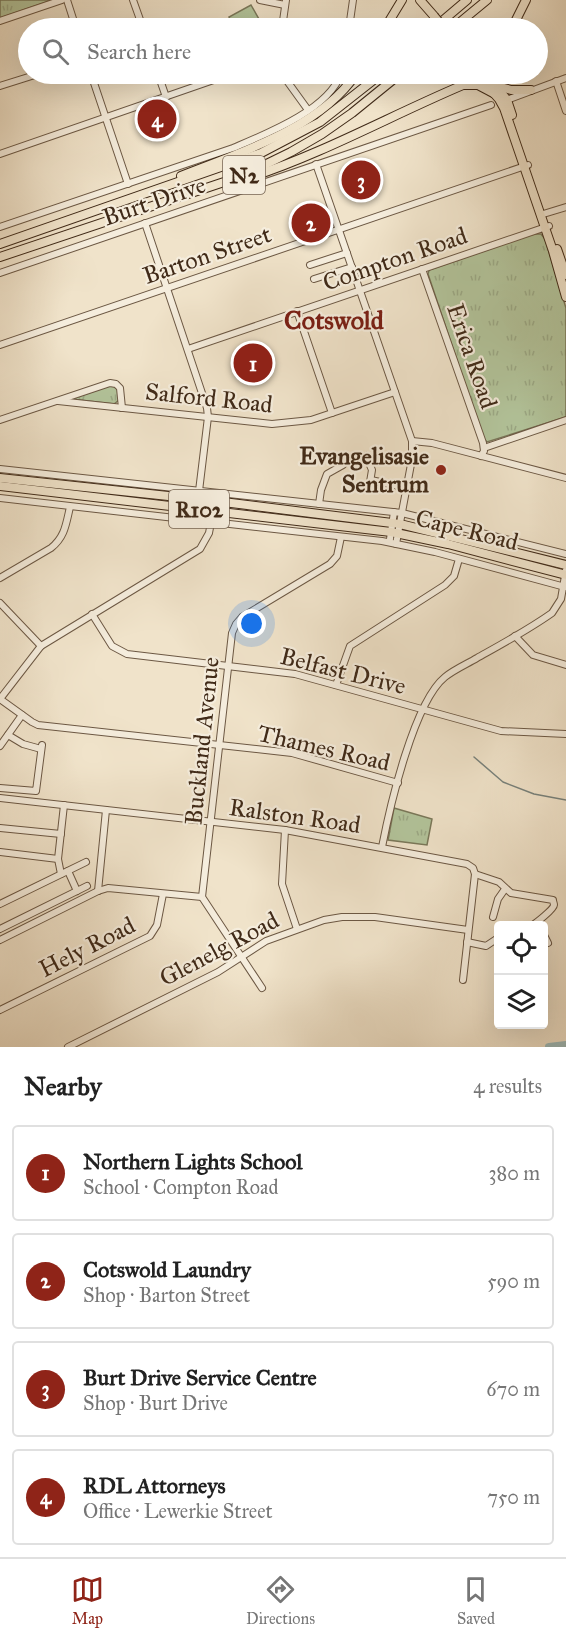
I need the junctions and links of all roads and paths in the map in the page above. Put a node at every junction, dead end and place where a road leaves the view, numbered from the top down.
1 (64, 0) edge
2 (133, 0) edge
3 (260, 0) edge
4 (353, 0) edge
5 (402, 0) edge
6 (407, 0) edge
7 (420, 0) edge
8 (467, 0) edge
9 (487, 0) edge
10 (526, 0) edge
11 (285, 2) edge
12 (396, 11) junction
13 (72, 18) edge
14 (139, 18) edge
15 (283, 18) edge
16 (350, 18) edge
17 (391, 18) edge
18 (436, 18) edge
19 (446, 18) edge
20 (465, 18) edge
21 (517, 18) edge
22 (0, 21) edge
23 (566, 78) edge
24 (18, 80) edge
25 (556, 81) junction
26 (94, 84) edge
27 (161, 84) edge
28 (203, 84) edge
29 (289, 84) edge
30 (336, 84) edge
31 (349, 84) edge
32 (369, 84) edge
33 (388, 84) edge
34 (488, 84) edge
35 (492, 84) edge
36 (548, 84) edge
37 (548, 84) edge
38 (463, 85) joint
39 (0, 86) edge
40 (495, 90) junction
41 (531, 90) junction
42 (166, 97) junction
43 (504, 102) junction
44 (491, 105) dead end
45 (308, 110) junction
46 (566, 111) edge
47 (106, 118) junction
48 (0, 154) edge
49 (316, 164) junction
50 (526, 166) junction
51 (230, 181) junction
52 (128, 183) junction
53 (111, 206) junction
54 (566, 207) edge
55 (543, 214) junction
56 (144, 223) junction
57 (0, 227) edge
58 (546, 227) junction
59 (339, 229) junction
60 (0, 244) edge
61 (347, 253) junction
62 (0, 257) edge
63 (310, 265) dead end
64 (352, 267) junction
65 (422, 269) junction
66 (0, 273) edge
67 (566, 275) edge
68 (314, 279) dead end
69 (166, 288) junction
70 (360, 290) junction
71 (566, 297) edge
72 (297, 311) junction
73 (0, 345) edge
74 (188, 349) junction
75 (395, 392) junction
76 (58, 401) junction
77 (122, 408) junction
78 (332, 413) junction
79 (208, 417) junction
80 (0, 420) edge
81 (566, 420) edge
82 (412, 441) junction
83 (484, 448) junction
84 (366, 456) dead end
85 (481, 456) junction
86 (343, 465) dead end
87 (0, 469) edge
88 (0, 478) edge
89 (566, 478) edge
90 (371, 480) junction
91 (0, 486) edge
92 (369, 488) dead end
93 (406, 488) junction
94 (199, 491) junction
95 (0, 498) edge
96 (215, 501) junction
97 (319, 504) junction
98 (70, 507) junction
99 (213, 511) junction
100 (394, 512) junction
101 (402, 513) junction
102 (174, 518) dead end
103 (221, 523) dead end
104 (394, 530) junction
105 (341, 537) junction
106 (396, 544) junction
107 (566, 554) edge
108 (459, 559) junction
109 (566, 567) edge
110 (566, 575) edge
111 (0, 579) edge
112 (565, 587) edge
113 (0, 603) edge
114 (92, 614) junction
115 (515, 636) junction
116 (40, 646) junction
117 (566, 665) edge
118 (228, 666) junction
119 (336, 685) junction
120 (0, 699) edge
121 (422, 709) junction
122 (22, 715) junction
123 (566, 734) edge
124 (8, 735) junction
125 (219, 744) junction
126 (0, 746) edge
127 (398, 783) junction
128 (0, 788) edge
129 (0, 798) edge
130 (64, 805) junction
131 (106, 810) junction
132 (211, 822) junction
133 (0, 828) edge
134 (285, 830) junction
135 (61, 834) junction
136 (382, 847) junction
137 (0, 852) edge
138 (58, 859) junction
139 (86, 862) dead end
140 (64, 872) junction
141 (475, 872) junction
142 (87, 886) dead end
143 (505, 889) junction
144 (77, 891) junction
145 (98, 891) junction
146 (163, 894) junction
147 (202, 897) junction
148 (0, 904) edge
149 (493, 917) dead end
150 (538, 921) edge
151 (0, 929) edge
152 (297, 929) junction
153 (468, 930) junction
154 (0, 940) edge
155 (494, 941) edge
156 (467, 942) junction
157 (241, 957) junction
158 (463, 980) dead end
159 (262, 987) dead end
160 (0, 1010) edge
161 (68, 1047) edge

1 - 13 street
1 - 22 street
2 - 14 street
3 - 11 street
4 - 16 street
5 - 12 highway
6 - 12 highway
7 - 18 main road, bridge
8 - 19 highway
9 - 20 highway
10 - 21 highway
11 - 15 street
12 - 17 highway
23 - 25 street
24 - 39 street
25 - 37 street
25 - 46 street
26 - 47 street
27 - 42 street
28 - 42 street
29 - 45 street
30 - 45 street
31 - 53 highway
32 - 53 highway, N2
33 - 51 highway, N2
34 - 40 main road
35 - 40 main road
36 - 41 street
38 - 40 highway
38 - 51 highway
40 - 41 main road
40 - 43 main road
41 - 43 street
42 - 47 street
43 - 50 main road
44 - 49 street, Burt Drive
45 - 52 street
47 - 48 street
47 - 52 street
49 - 56 street, Burt Drive
49 - 59 street
50 - 55 main road
50 - 59 street, Barton Street
51 - 62 highway, N2
52 - 57 street
53 - 60 highway, N2
54 - 55 street
55 - 58 main road
56 - 66 street, Burt Drive
56 - 69 street
58 - 65 street, Compton Road
58 - 67 main road
58 - 71 main road
59 - 61 street
59 - 69 street, Barton Street
61 - 63 street
61 - 64 street
64 - 68 street
64 - 70 street
65 - 70 street, Compton Road
65 - 83 street, Erica Road
69 - 73 street, Barton Street
69 - 74 street
70 - 72 street, Compton Road
70 - 75 street
72 - 74 street, Compton Road
72 - 78 street
74 - 79 street
75 - 78 street, Salford Road
75 - 82 street
76 - 77 street, Salford Road
76 - 77 street, Salford Road
76 - 80 street, Salford Road
77 - 79 street, Salford Road
78 - 79 street, Salford Road
79 - 94 street
81 - 83 street
82 - 85 street
82 - 93 street
83 - 85 street
84 - 90 street
85 - 89 street
86 - 97 street
87 - 94 street, Cape Road
88 - 96 main road, Cape Road / R102
90 - 92 street
90 - 93 street
91 - 99 main road, Cape Road / R102
93 - 101 street
94 - 97 street, Cape Road
95 - 98 street
96 - 99 street
96 - 104 main road, Cape Road / R102
97 - 100 street, Cape Road
98 - 102 street
98 - 111 street
99 - 104 main road, Cape Road / R102
99 - 114 street
100 - 101 street, Cape Road
100 - 104 street
101 - 104 street
101 - 107 street, Cape Road
103 - 105 street, Cape Road
104 - 106 street
104 - 109 main road, Cape Road / R102
104 - 110 main road, Cape Road / R102
105 - 106 street, Cape Road
105 - 118 street, Buckland Avenue
106 - 108 street, Cape Road
108 - 112 street, Cape Road
108 - 119 street
109 - 110 street
110 - 112 street
112 - 115 street
113 - 116 street
114 - 116 street
114 - 118 street, Belfast Drive
115 - 117 street
115 - 121 street
116 - 120 street
118 - 119 street, Belfast Drive
118 - 125 street, Buckland Avenue
119 - 121 street, Belfast Drive
120 - 122 street, Thames Road
121 - 123 street, Belfast Drive
121 - 127 street
122 - 124 street
122 - 125 street, Thames Road
124 - 126 street
124 - 128 street
125 - 127 street, Thames Road
125 - 132 street, Buckland Avenue
127 - 136 street
129 - 130 street, Ralston Road
130 - 131 street, Ralston Road
130 - 135 street
131 - 132 street, Ralston Road
131 - 145 street
132 - 134 street, Ralston Road
132 - 147 street, Buckland Avenue
133 - 135 street
134 - 136 street, Ralston Road
134 - 152 street
135 - 138 street
136 - 141 street, Ralston Road
137 - 138 street
138 - 140 street
139 - 140 street
140 - 144 street
140 - 148 street
141 - 143 street, Ralston Road
141 - 153 street
142 - 144 street
143 - 149 street
143 - 150 street, Ralston Road
144 - 151 street
145 - 146 street
145 - 154 street
146 - 147 street
146 - 160 street, Hely Road
147 - 157 street
152 - 153 street, Glenelg Road
152 - 157 street, Glenelg Road
153 - 156 street
155 - 156 street
156 - 158 street
157 - 159 street
157 - 161 street, Glenelg Road

